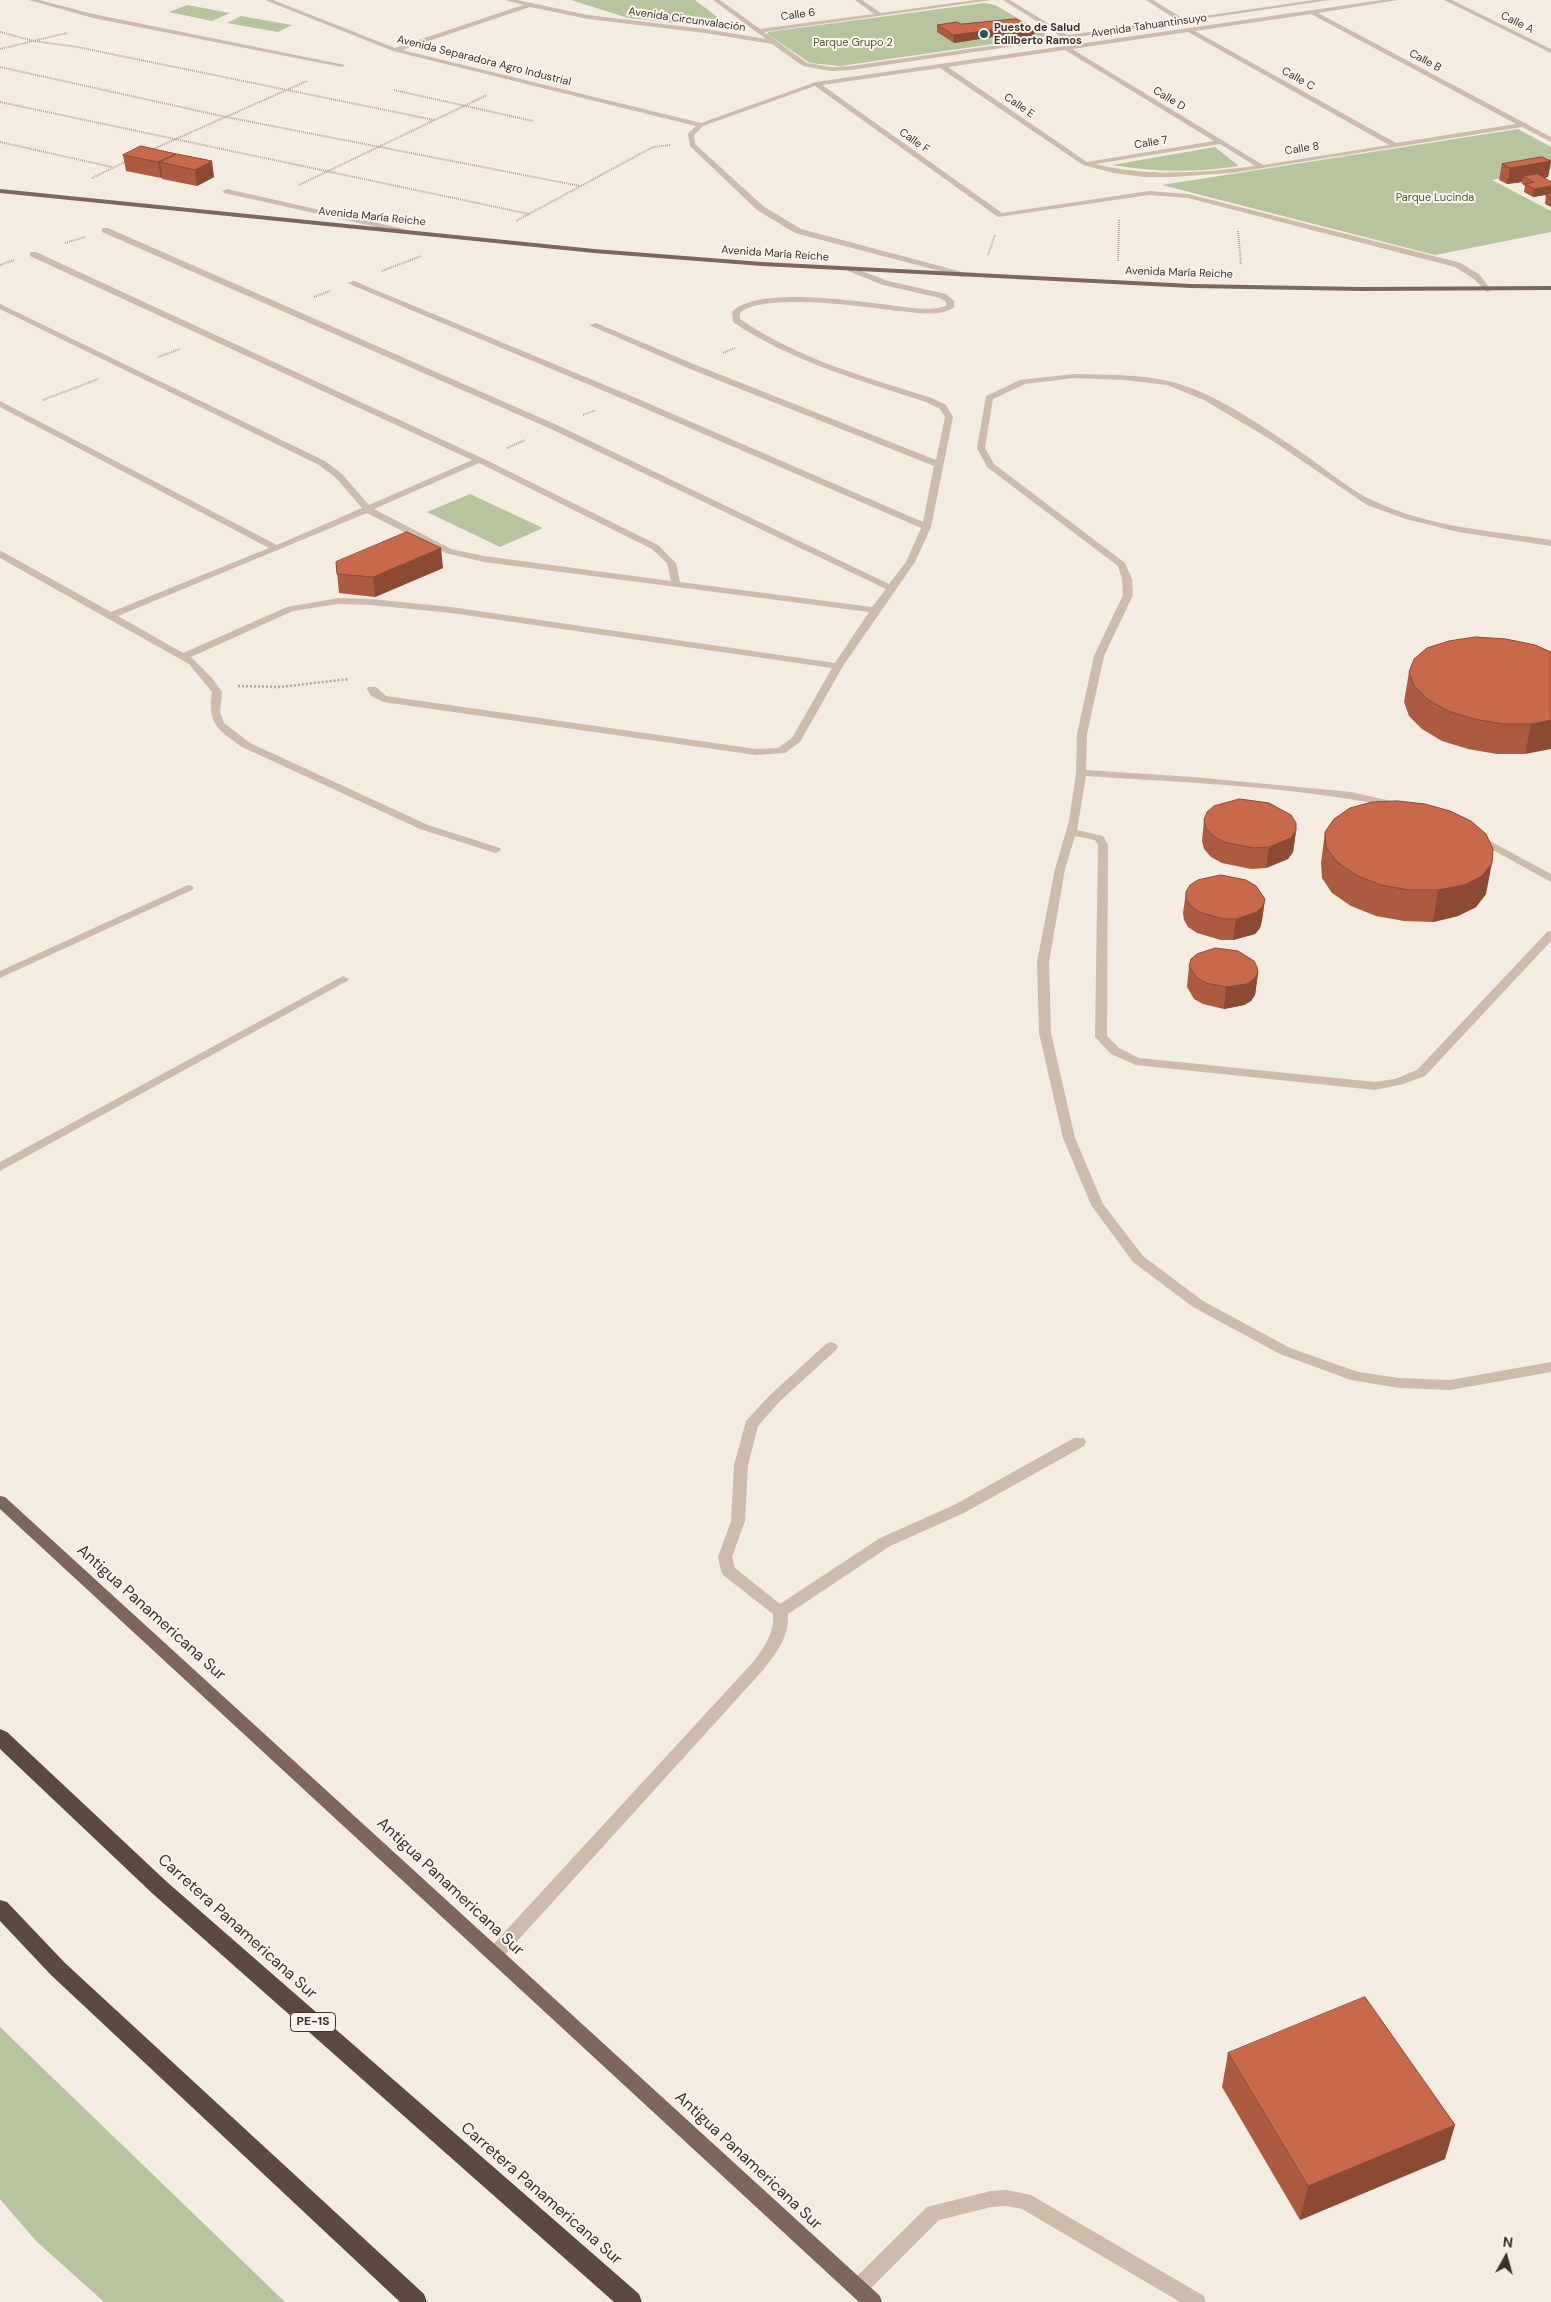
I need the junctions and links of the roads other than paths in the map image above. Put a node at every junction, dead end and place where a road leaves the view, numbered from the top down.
1 (32, 0) edge
2 (268, 0) edge
3 (508, 0) edge
4 (716, 0) edge
5 (858, 0) edge
6 (989, 0) edge
7 (1006, 0) edge
8 (1149, 0) edge
9 (1290, 0) edge
10 (1327, 0) edge
11 (1395, 0) edge
12 (1447, 0) edge
13 (1298, 4) junction
14 (529, 5) junction
15 (1312, 12) junction
16 (880, 14) junction
17 (1184, 21) junction
18 (1189, 30) junction
19 (758, 31) junction
20 (1065, 37) junction
21 (774, 42) junction
22 (1066, 48) junction
23 (395, 50) junction
24 (1551, 52) edge
25 (342, 66) road end
26 (942, 66) junction
27 (816, 84) junction
28 (701, 125) junction
29 (1522, 125) junction
30 (1551, 140) edge
31 (1221, 142) junction
32 (1396, 146) junction
33 (1085, 164) junction
34 (1262, 167) junction
35 (0, 191) edge
36 (227, 191) dead end
37 (105, 230) dead end
38 (404, 231) junction
39 (33, 254) dead end
40 (851, 269) junction
41 (963, 275) junction
42 (351, 283) dead end
43 (1551, 288) edge
44 (1487, 290) junction
45 (0, 306) edge
46 (593, 325) dead end
47 (0, 404) edge
48 (14, 411) junction
49 (0, 416) edge
50 (478, 460) junction
51 (938, 464) junction
52 (367, 509) junction
53 (926, 527) junction
54 (1551, 543) edge
55 (276, 548) junction
56 (0, 554) edge
57 (676, 584) junction
58 (891, 588) junction
59 (874, 610) junction
60 (110, 616) junction
61 (183, 657) junction
62 (838, 666) junction
63 (372, 690) dead end
64 (1081, 773) junction
65 (1403, 806) edge
66 (1071, 832) junction
67 (1469, 834) edge
68 (496, 850) dead end
69 (1551, 879) edge
70 (188, 888) dead end
71 (1551, 934) edge
72 (0, 975) edge
73 (343, 979) dead end
74 (0, 1167) edge
75 (831, 1347) dead end
76 (1551, 1366) edge
77 (1079, 1442) dead end
78 (0, 1501) edge
79 (780, 1612) junction
80 (0, 1737) edge
81 (0, 1908) edge
82 (495, 1954) junction
83 (858, 2288) junction
84 (416, 2302) edge
85 (631, 2302) edge
86 (873, 2302) edge
87 (1197, 2302) edge

1 - 25 street
2 - 23 street, Avenida Separadora Agro Industrial
3 - 14 street, Avenida Circunvalación
4 - 19 street
5 - 16 street
6 - 16 street, Calle 6
7 - 20 street
8 - 17 street
9 - 13 street, Calle B
10 - 13 street, Avenida Tahuantinsuyo
11 - 15 street, Avenida Tahuantinsuyo
12 - 24 street, Calle A
13 - 15 street, Calle B
13 - 17 street, Avenida Tahuantinsuyo
14 - 21 street, Avenida Circunvalación
14 - 23 street
15 - 18 street, Avenida Tahuantinsuyo
15 - 29 street, Calle B
16 - 19 street, Calle 6
17 - 20 street, Avenida Tahuantinsuyo
18 - 22 street, Avenida Tahuantinsuyo
18 - 32 street, Calle C
19 - 21 street
20 - 21 street, Avenida Tahuantinsuyo
22 - 26 street, Avenida Tahuantinsuyo
22 - 31 street, Calle D
23 - 28 street, Avenida Separadora Agro Industrial
26 - 27 street, Avenida Tahuantinsuyo
26 - 33 street, Calle E
27 - 28 street, Avenida Tahuantinsuyo
27 - 44 street, Calle F
28 - 41 street
29 - 30 street, Calle B
29 - 32 street, Calle 8
31 - 33 street, Calle 7
31 - 34 street, Calle D
32 - 34 street, Calle 8
33 - 34 street, Calle 8
35 - 38 main road, Avenida María Reiche
36 - 38 street
37 - 58 street
38 - 40 main road, Avenida María Reiche
39 - 50 street
40 - 41 main road, Avenida María Reiche
40 - 51 street
41 - 44 main road, Avenida María Reiche
42 - 53 street
43 - 44 main road, Avenida María Reiche
45 - 52 street
46 - 51 street
47 - 48 street
48 - 49 street
48 - 55 street
50 - 52 street
50 - 57 street
51 - 53 street
52 - 55 street
52 - 57 street
53 - 58 street
54 - 64 street
55 - 60 street
56 - 60 street
57 - 59 street
58 - 59 street
59 - 62 street
60 - 61 street
61 - 62 street
61 - 68 street
62 - 63 street
64 - 65 street
64 - 66 street
66 - 71 street
66 - 76 street
67 - 69 street
70 - 72 street
73 - 74 street
75 - 79 street
77 - 79 street
78 - 82 main road, Antigua Panamericana Sur
79 - 82 street
80 - 85 highway, Carretera Panamericana Sur / PE-1S
81 - 84 highway
82 - 83 main road, Antigua Panamericana Sur
83 - 86 main road, Antigua Panamericana Sur
83 - 87 street

